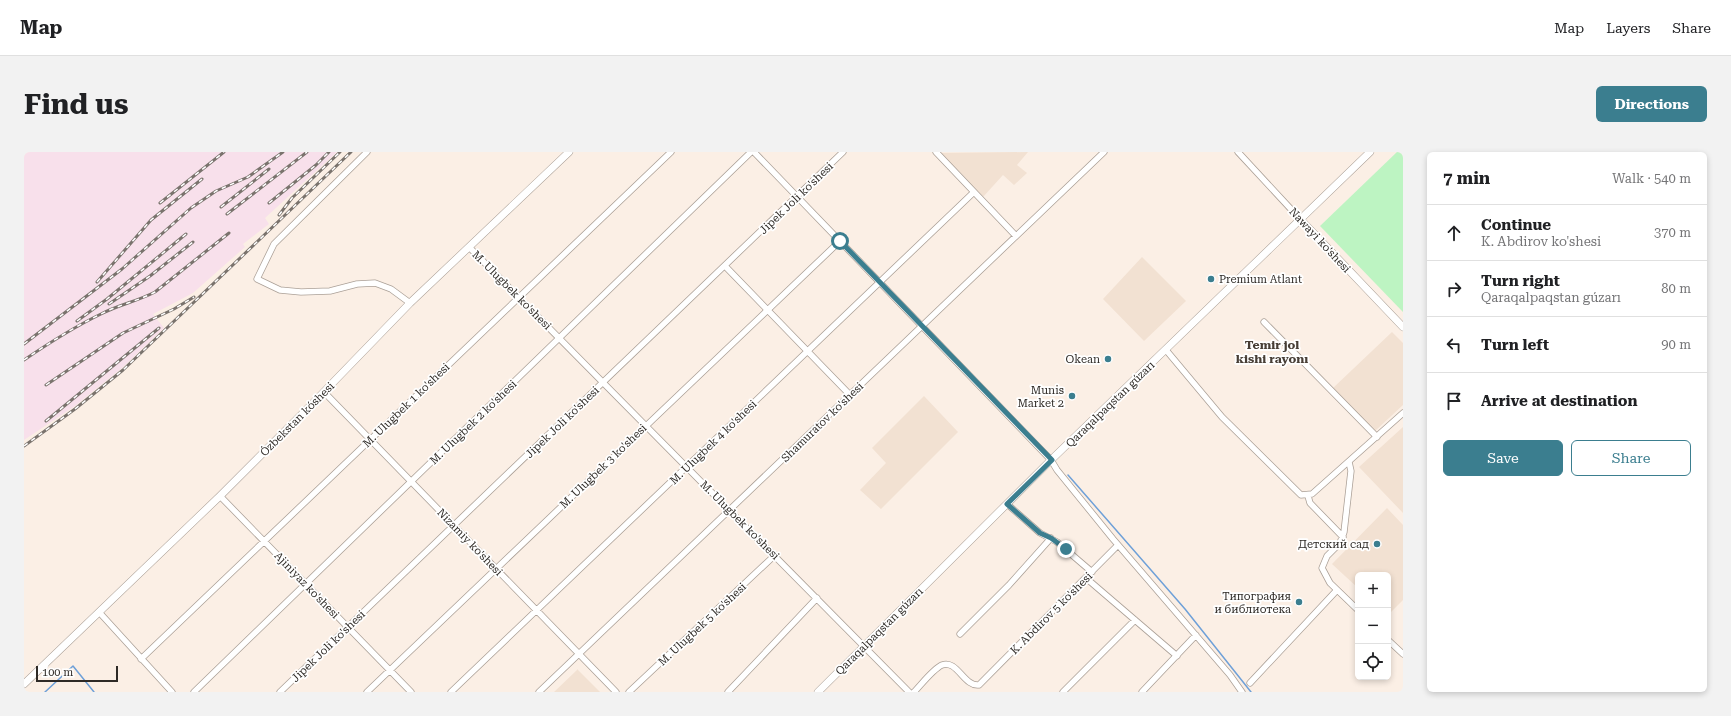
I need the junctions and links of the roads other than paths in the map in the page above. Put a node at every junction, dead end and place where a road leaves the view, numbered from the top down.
1 (367, 152) edge
2 (569, 152) edge
3 (671, 152) edge
4 (753, 152) edge
5 (843, 152) edge
6 (936, 152) edge
7 (1104, 152) edge
8 (1238, 152) edge
9 (1370, 152) edge
10 (974, 192) junction
11 (796, 197) junction
12 (1300, 220) junction
13 (1016, 236) junction
14 (840, 241) junction
15 (469, 247) junction
16 (725, 266) junction
17 (880, 282) junction
18 (519, 297) junction
19 (410, 303) junction
20 (767, 310) junction
21 (1264, 322) dead end
22 (923, 325) junction
23 (1403, 328) edge
24 (560, 338) junction
25 (1166, 350) junction
26 (808, 352) junction
27 (603, 382) junction
28 (324, 392) junction
29 (850, 395) junction
30 (1403, 413) edge
31 (646, 426) junction
32 (1377, 437) junction
33 (370, 440) junction
34 (1052, 460) junction
35 (1349, 462) junction
36 (687, 467) junction
37 (411, 482) junction
38 (220, 496) junction
39 (1308, 496) junction
40 (1007, 504) junction
41 (730, 510) junction
42 (454, 525) junction
43 (1343, 537) junction
44 (1051, 538) junction
45 (264, 541) junction
46 (1118, 545) junction
47 (775, 555) junction
48 (496, 569) junction
49 (1092, 572) junction
50 (1086, 578) junction
51 (306, 584) junction
52 (1337, 590) junction
53 (817, 598) junction
54 (1356, 608) edge
55 (537, 610) junction
56 (99, 612) junction
57 (1135, 620) junction
58 (348, 627) junction
59 (960, 634) dead end
60 (1196, 635) junction
61 (1391, 643) edge
62 (863, 646) junction
63 (579, 654) junction
64 (1403, 654) edge
65 (1177, 656) junction
66 (141, 659) junction
67 (390, 670) junction
68 (1250, 683) dead end
69 (24, 684) edge
70 (172, 692) edge
71 (194, 692) edge
72 (280, 692) edge
73 (367, 692) edge
74 (411, 692) edge
75 (451, 692) edge
76 (539, 692) edge
77 (616, 692) edge
78 (629, 692) edge
79 (728, 692) edge
80 (818, 692) edge
81 (909, 692) edge
82 (914, 692) edge
83 (1063, 692) edge
84 (1142, 692) edge
85 (1242, 692) edge

1 - 19 street
2 - 15 street, Ózbekstan kóshesi
3 - 18 street, M. Ulugbek 1 ko'shesi
4 - 11 street
4 - 24 street, M. Ulugbek 2 ko'shesi
5 - 11 street, Jipek Joli ko'shesi
6 - 10 street
7 - 13 street, Shamuratov ko'shesi
8 - 12 street, Nawayi ko'shesi
9 - 12 street, Qaraqalpaqstan gúzarı
10 - 13 street
10 - 17 street, M. Ulugbek 4 ko'shesi
11 - 14 street
11 - 16 street, Jipek Joli ko'shesi
12 - 23 street, Nawayi ko'shesi
12 - 25 street, Qaraqalpaqstan gúzarı
13 - 22 street, Shamuratov ko'shesi
14 - 17 street
14 - 20 street, M. Ulugbek 3 ko'shesi
15 - 18 street, M. Ulugbek ko'shesi
15 - 19 street, Ózbekstan kóshesi
16 - 20 street
16 - 27 street, Jipek Joli ko'shesi
17 - 22 street
17 - 26 street, M. Ulugbek 4 ko'shesi
18 - 24 street, M. Ulugbek ko'shesi
18 - 33 street, M. Ulugbek 1 ko'shesi
19 - 28 street, Ózbekstan kóshesi
20 - 26 street
20 - 31 street, M. Ulugbek 3 ko'shesi
21 - 32 street
22 - 29 street, Shamuratov ko'shesi
22 - 34 street
24 - 27 street, M. Ulugbek ko'shesi
24 - 37 street, M. Ulugbek 2 ko'shesi
25 - 34 street, Qaraqalpaqstan gúzarı
25 - 39 street
26 - 29 street
26 - 36 street, M. Ulugbek 4 ko'shesi
27 - 31 street, M. Ulugbek ko'shesi
27 - 42 street, Jipek Joli ko'shesi
28 - 33 street, Nizamiy ko'shesi
28 - 38 street, Ózbekstan kóshesi
29 - 41 street, Shamuratov ko'shesi
30 - 32 street
31 - 36 street, M. Ulugbek ko'shesi
31 - 48 street, M. Ulugbek 3 ko'shesi
32 - 35 street
33 - 37 street, Nizamiy ko'shesi
33 - 45 street, M. Ulugbek 1 ko'shesi
34 - 40 street, Qaraqalpaqstan gúzarı
34 - 46 street
35 - 39 street
35 - 43 street
36 - 41 street, M. Ulugbek ko'shesi
36 - 55 street, M. Ulugbek 4 ko'shesi
37 - 42 street, Nizamiy ko'shesi
37 - 51 street, M. Ulugbek 2 ko'shesi
38 - 45 street, Ajiniyaz ko'shesi
38 - 56 street, Ózbekstan kóshesi
39 - 43 street
40 - 44 street
40 - 62 street, Qaraqalpaqstan gúzarı
41 - 47 street, M. Ulugbek ko'shesi
41 - 63 street, Shamuratov ko'shesi
42 - 48 street, Nizamiy ko'shesi
42 - 58 street, Jipek Joli ko'shesi
43 - 52 street
44 - 49 street
44 - 59 street
45 - 51 street, Ajiniyaz ko'shesi
45 - 66 street, M. Ulugbek 1 ko'shesi
46 - 49 street, K. Abdirov 5 ko'shesi
46 - 60 street
47 - 53 street, M. Ulugbek ko'shesi
47 - 78 street, M. Ulugbek 5 ko'shesi
48 - 55 street, Nizamiy ko'shesi
48 - 67 street, M. Ulugbek 3 ko'shesi
49 - 50 street, K. Abdirov 5 ko'shesi
50 - 57 street
50 - 82 street, K. Abdirov 5 ko'shesi
51 - 58 street, Ajiniyaz ko'shesi
51 - 71 street, M. Ulugbek 2 ko'shesi
52 - 54 street
52 - 68 street
53 - 62 street, M. Ulugbek ko'shesi
53 - 79 street
55 - 63 street, Nizamiy ko'shesi
55 - 75 street, M. Ulugbek 4 ko'shesi
56 - 66 street
56 - 69 street, Ózbekstan kóshesi
57 - 65 street
57 - 83 street
58 - 67 street, Ajiniyaz ko'shesi
58 - 72 street, Jipek Joli ko'shesi
60 - 65 street
60 - 85 street
61 - 64 street
62 - 80 street, Qaraqalpaqstan gúzarı
62 - 81 street, M. Ulugbek ko'shesi
63 - 76 street, Shamuratov ko'shesi
63 - 77 street, Nizamiy ko'shesi
65 - 84 street
66 - 70 street
67 - 73 street, M. Ulugbek 3 ko'shesi
67 - 74 street, Ajiniyaz ko'shesi

